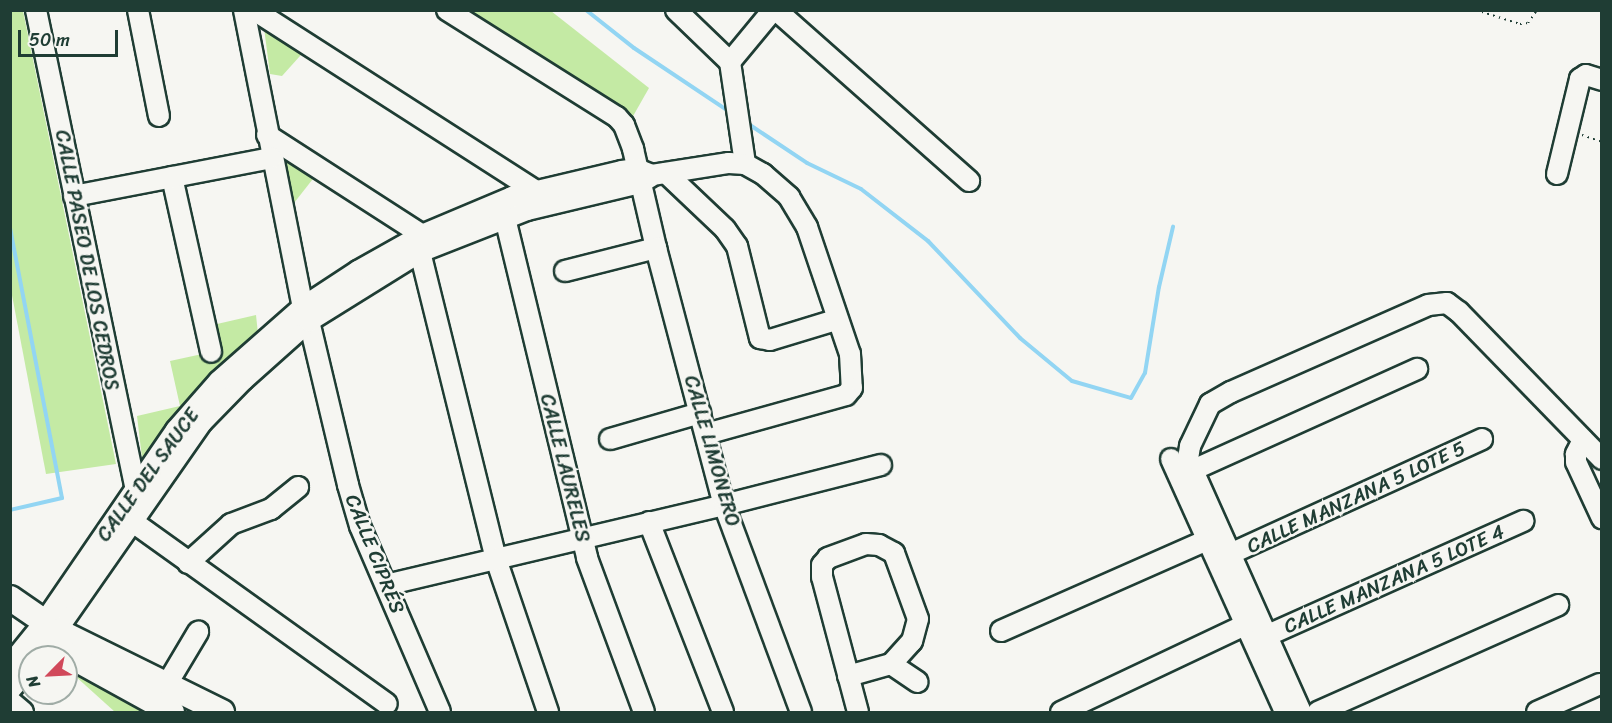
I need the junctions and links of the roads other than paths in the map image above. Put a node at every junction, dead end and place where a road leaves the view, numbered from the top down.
1 (36, 10) edge
2 (138, 10) edge
3 (244, 10) edge
4 (254, 10) edge
5 (447, 10) edge
6 (676, 10) edge
7 (774, 10) edge
8 (730, 62) junction
9 (1602, 80) edge
10 (159, 116) dead end
11 (267, 135) junction
12 (272, 158) junction
13 (745, 164) junction
14 (1557, 174) dead end
15 (649, 175) junction
16 (172, 177) junction
17 (969, 181) dead end
18 (536, 191) junction
19 (74, 196) junction
20 (505, 218) junction
21 (421, 243) junction
22 (656, 249) junction
23 (565, 271) dead end
24 (306, 314) junction
25 (836, 320) junction
26 (211, 352) dead end
27 (1417, 369) dead end
28 (700, 413) junction
29 (706, 434) junction
30 (610, 439) dead end
31 (1482, 439) dead end
32 (1583, 440) junction
33 (1171, 459) dead end
34 (1602, 459) edge
35 (881, 465) dead end
36 (1193, 470) junction
37 (298, 487) dead end
38 (724, 505) junction
39 (136, 507) junction
40 (1602, 518) edge
41 (1523, 521) dead end
42 (649, 522) junction
43 (582, 539) junction
44 (1207, 540) junction
45 (1230, 554) junction
46 (496, 560) junction
47 (188, 563) junction
48 (387, 585) junction
49 (10, 598) edge
50 (1558, 605) dead end
51 (10, 613) edge
52 (1245, 625) junction
53 (1002, 631) dead end
54 (198, 632) dead end
55 (1266, 636) junction
56 (46, 638) edge
57 (891, 664) junction
58 (10, 665) edge
59 (848, 676) junction
60 (918, 682) dead end
61 (166, 684) junction
62 (1600, 684) dead end
63 (10, 701) edge
64 (387, 704) dead end
65 (23, 712) edge
66 (172, 712) edge
67 (222, 712) edge
68 (440, 712) edge
69 (548, 712) edge
70 (644, 712) edge
71 (723, 712) edge
72 (801, 712) edge
73 (858, 712) edge
74 (1061, 712) edge
75 (1287, 712) edge
76 (1318, 712) edge
77 (1537, 712) edge

1 - 19 street, CALLE PASEO DE LOS CEDROS
2 - 10 street
3 - 11 street, CALLE CIPRÉS
4 - 18 street
5 - 15 street
6 - 8 street
7 - 8 street
7 - 17 street
8 - 13 street
9 - 14 street
11 - 12 street, CALLE CIPRÉS
11 - 21 street
12 - 16 street
12 - 24 street, CALLE CIPRÉS
13 - 15 street, CALLE DEL SAUCE
13 - 25 street
15 - 18 street, CALLE DEL SAUCE
15 - 20 street, CALLE DEL SAUCE
15 - 22 street, CALLE LIMONERO
15 - 25 street
16 - 19 street
16 - 26 street
18 - 21 street, CALLE DEL SAUCE
19 - 39 street, CALLE PASEO DE LOS CEDROS
20 - 21 street, CALLE DEL SAUCE
20 - 43 street, CALLE LAURELES
21 - 24 street, CALLE DEL SAUCE
21 - 46 street
22 - 23 street
22 - 28 street, CALLE LIMONERO
24 - 39 street, CALLE DEL SAUCE
24 - 48 street, CALLE CIPRÉS
25 - 29 street
27 - 36 street
28 - 29 street, CALLE LIMONERO
28 - 30 street
29 - 38 street, CALLE LIMONERO
31 - 45 street, CALLE MANZANA 5 LOTE 5
32 - 34 street
32 - 36 street
32 - 40 street
33 - 44 street
35 - 38 street
36 - 45 street
37 - 47 street
38 - 42 street
38 - 72 street, CALLE LIMONERO
39 - 47 street
39 - 56 street, CALLE DEL SAUCE
39 - 56 street, CALLE DEL SAUCE
41 - 55 street, CALLE MANZANA 5 LOTE 4
42 - 43 street
42 - 71 street
43 - 46 street
43 - 70 street, CALLE LAURELES
44 - 52 street
44 - 53 street
45 - 55 street
46 - 48 street
46 - 69 street
47 - 64 street
48 - 68 street, CALLE CIPRÉS
49 - 56 main road
50 - 76 street
51 - 56 main road
52 - 74 street
52 - 75 street
54 - 61 street
55 - 75 street
56 - 58 street
56 - 61 main road
56 - 66 main road
57 - 59 street
57 - 59 street
57 - 60 street
59 - 73 street
61 - 67 main road
62 - 77 street
63 - 65 street

